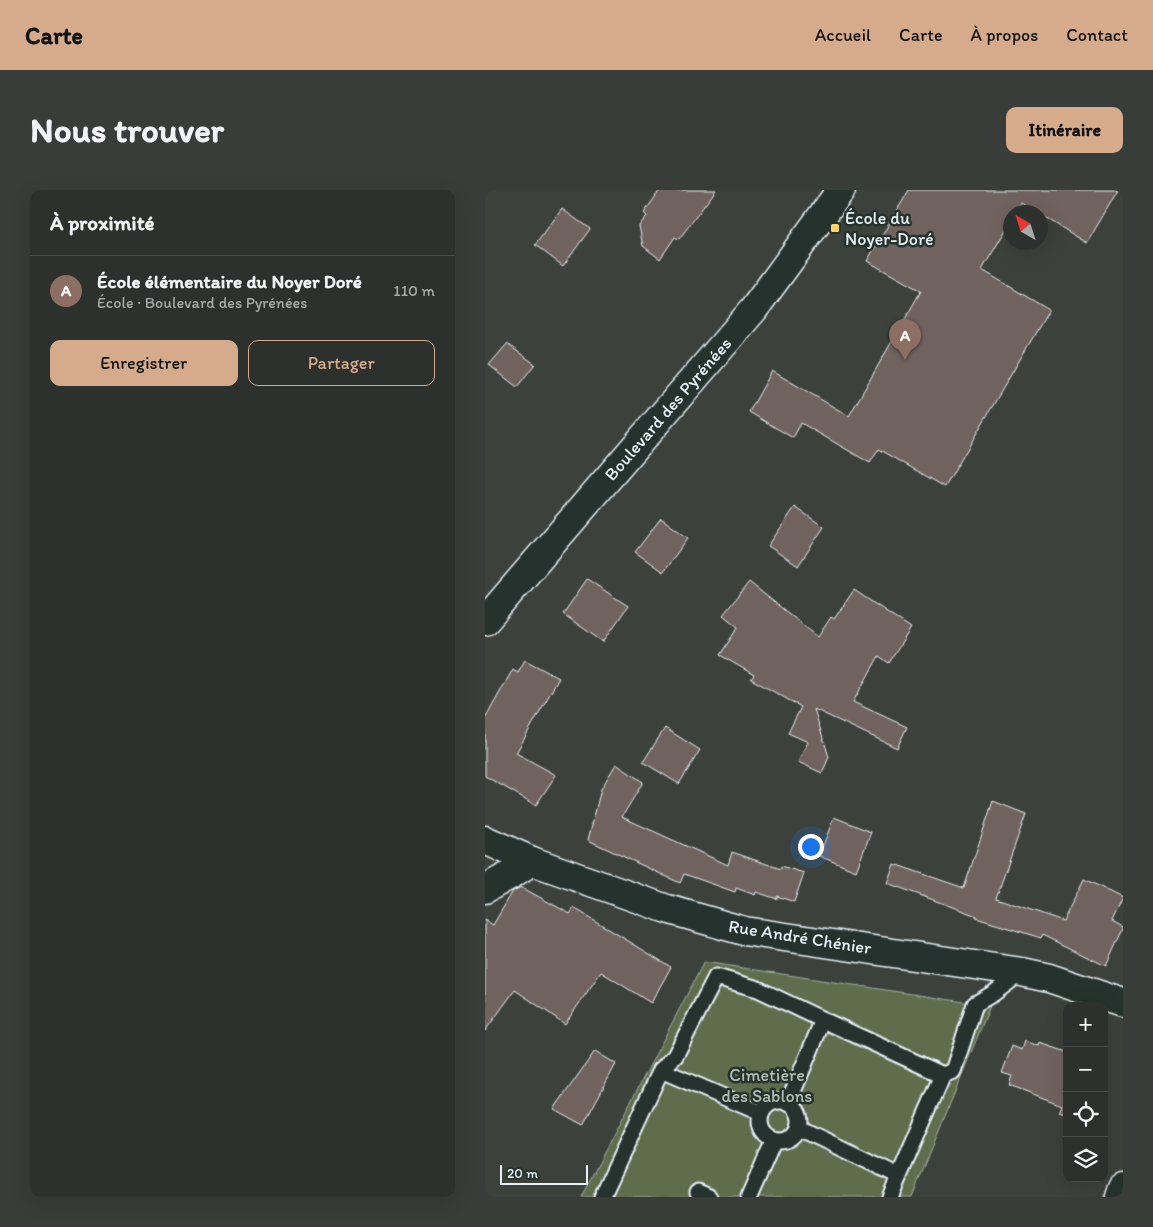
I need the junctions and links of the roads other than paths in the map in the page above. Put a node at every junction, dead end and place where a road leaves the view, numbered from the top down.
1 (841, 190) edge
2 (485, 621) edge
3 (485, 840) edge
4 (532, 861) junction
5 (485, 889) edge
6 (1022, 972) junction
7 (1123, 1003) edge
8 (823, 1020) junction
9 (661, 1070) junction
10 (943, 1075) junction
11 (788, 1103) junction
12 (761, 1113) junction
13 (799, 1128) junction
14 (773, 1140) junction
15 (899, 1176) junction
16 (1123, 1188) edge
17 (602, 1197) edge
18 (749, 1197) edge
19 (890, 1197) edge
20 (1120, 1197) edge

1 - 2 street, Boulevard des Pyrénées
3 - 4 street, Rue André Chénier
4 - 5 street
4 - 6 street, Rue André Chénier
6 - 7 street, Rue André Chénier
6 - 10 lane
8 - 9 lane
8 - 10 lane
8 - 11 lane
9 - 12 lane
9 - 17 lane
10 - 15 lane
11 - 12 lane
11 - 13 lane
12 - 14 lane
13 - 14 lane
13 - 15 lane
14 - 18 lane
15 - 19 lane
16 - 20 street

